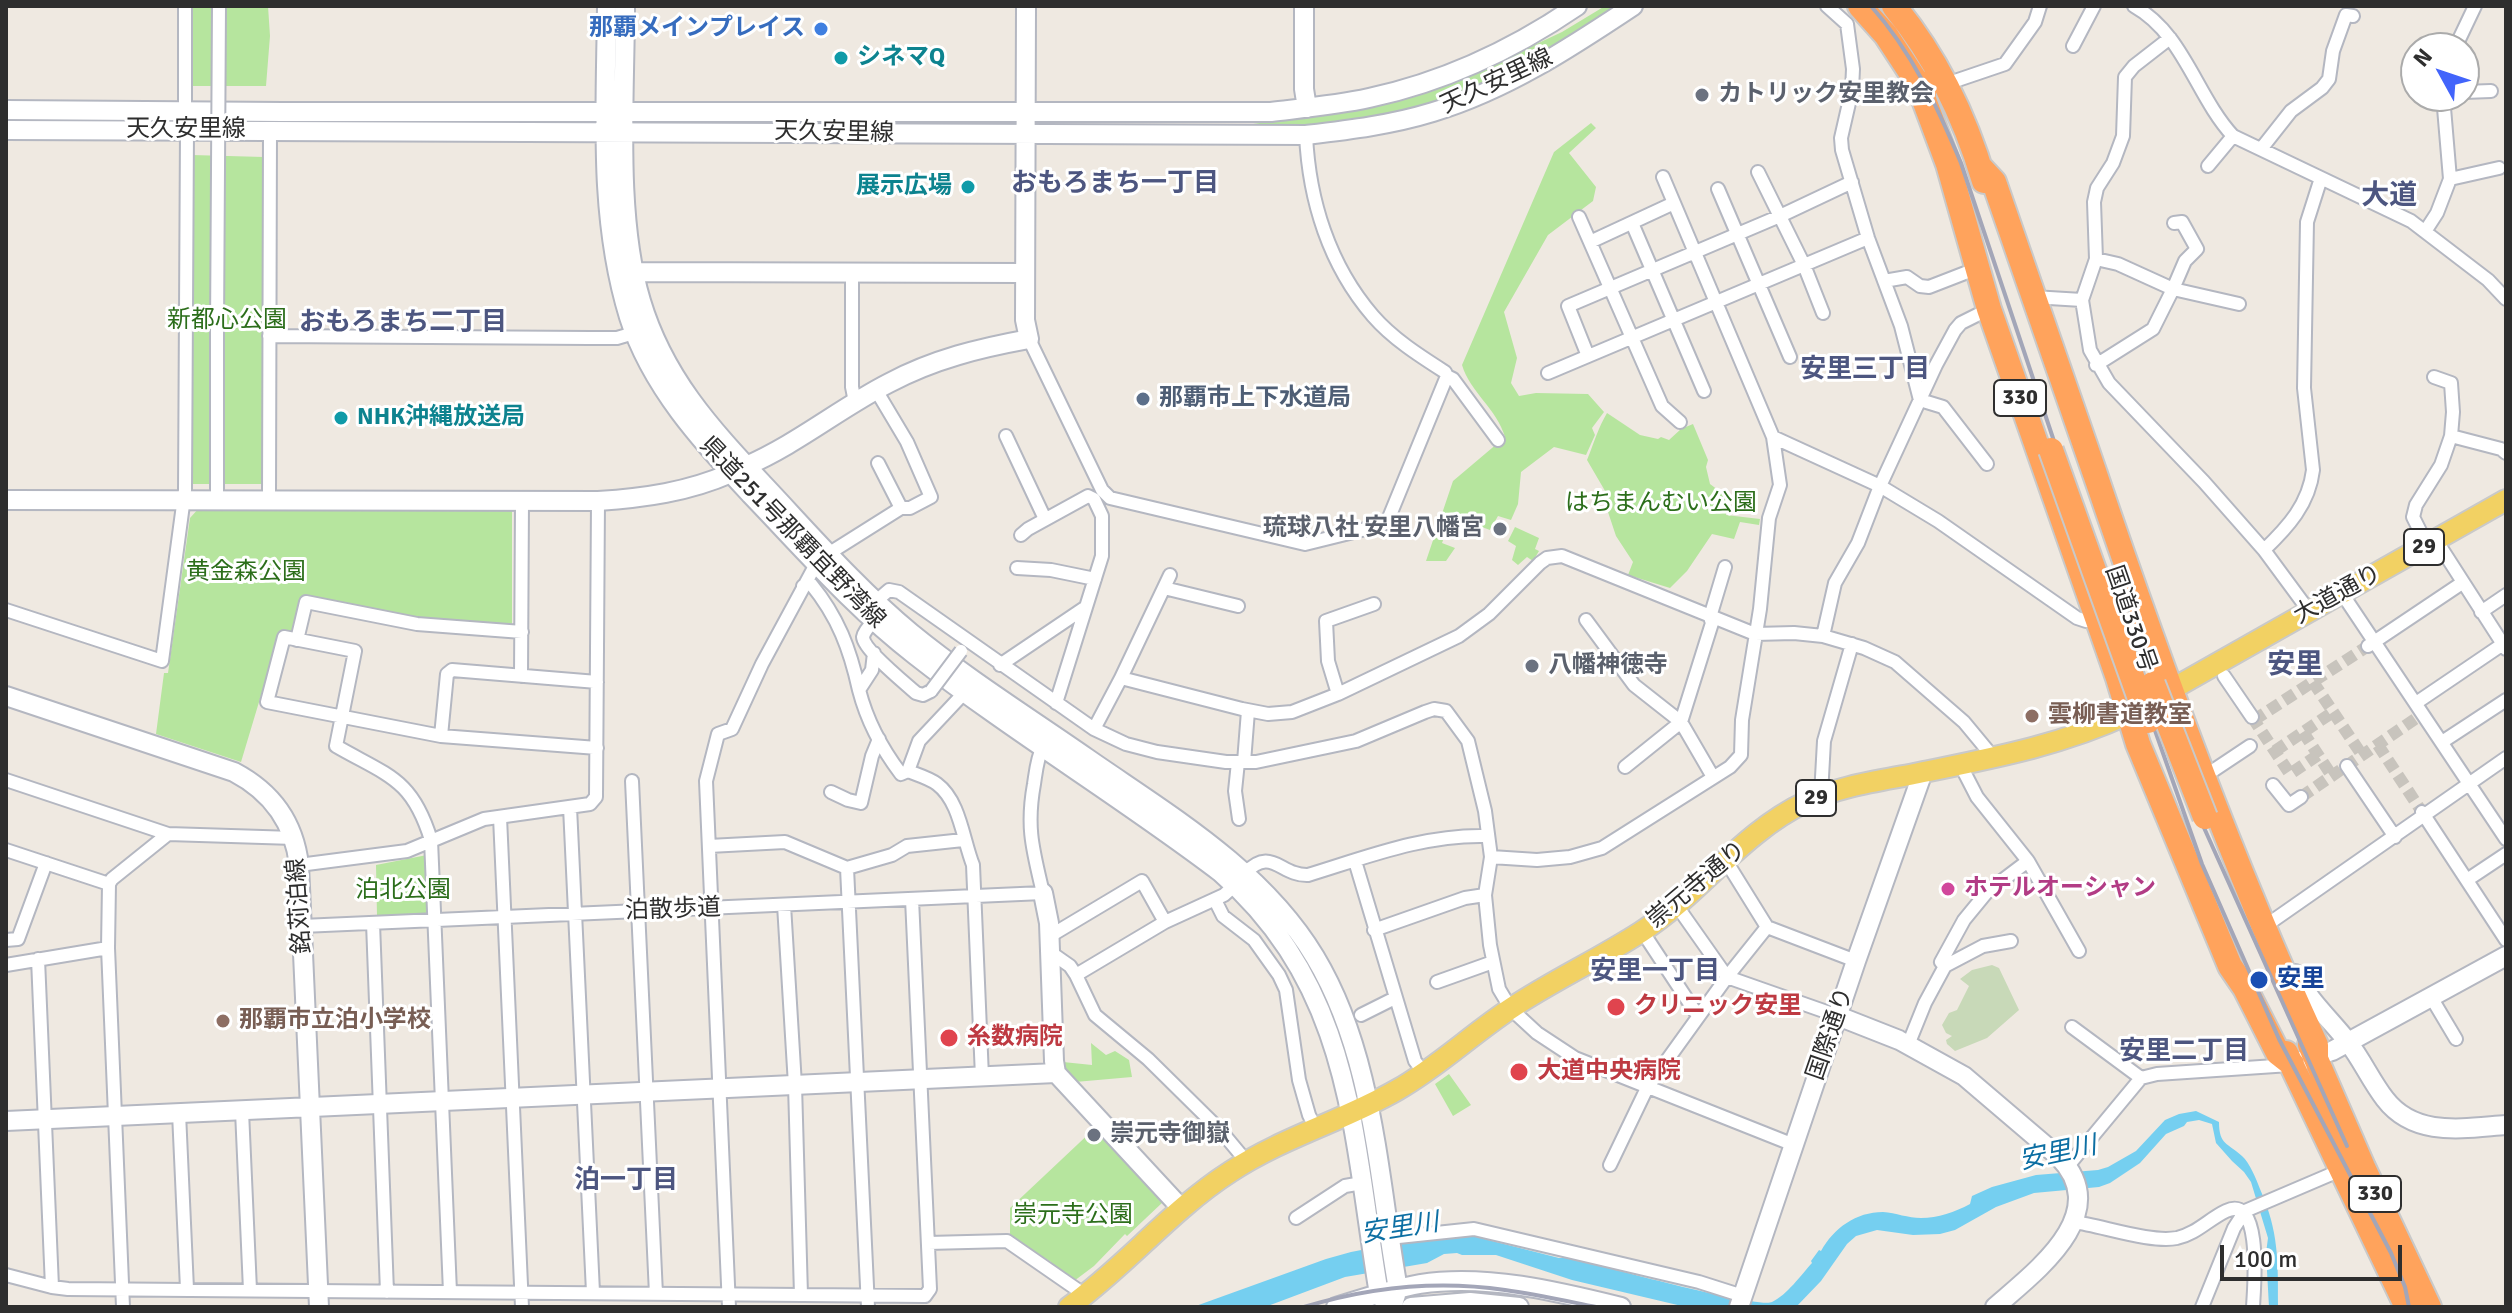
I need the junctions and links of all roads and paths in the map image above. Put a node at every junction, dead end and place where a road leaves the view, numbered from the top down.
1 (185, 6) edge
2 (219, 6) edge
3 (607, 6) edge
4 (625, 6) edge
5 (1026, 6) edge
6 (1304, 6) edge
7 (1577, 6) edge
8 (1633, 6) edge
9 (1827, 6) edge
10 (1860, 6) edge
11 (1894, 6) edge
12 (2040, 6) edge
13 (2094, 6) edge
14 (2134, 6) edge
15 (2475, 6) edge
16 (2353, 16) dead end
17 (2463, 32) edge
18 (2170, 38) junction
19 (2073, 46) dead end
20 (1917, 81) junction
21 (1946, 84) junction
22 (2480, 91) edge
23 (2491, 91) dead end
24 (1307, 108) junction
25 (6, 110) edge
26 (615, 112) junction
27 (1025, 112) junction
28 (2444, 112) edge
29 (186, 120) junction
30 (6, 130) edge
31 (270, 130) junction
32 (616, 133) junction
33 (1025, 135) junction
34 (1306, 135) junction
35 (2233, 136) junction
36 (2261, 149) junction
37 (2208, 166) dead end
38 (2499, 168) dead end
39 (1758, 172) dead end
40 (1971, 174) junction
41 (1663, 177) dead end
42 (2321, 178) junction
43 (2450, 179) junction
44 (1852, 182) junction
45 (1718, 189) dead end
46 (1674, 203) junction
47 (1780, 216) junction
48 (1579, 217) dead end
49 (1632, 223) junction
50 (2174, 223) dead end
51 (2426, 230) junction
52 (1737, 234) junction
53 (1868, 238) junction
54 (1590, 242) junction
55 (1695, 252) junction
56 (2096, 259) junction
57 (1804, 265) junction
58 (1978, 268) junction
59 (1652, 270) junction
60 (633, 272) junction
61 (852, 272) junction
62 (1025, 273) junction
63 (1884, 281) junction
64 (1758, 284) junction
65 (1610, 288) junction
66 (2173, 289) junction
67 (2033, 297) junction
68 (2506, 299) edge
69 (2082, 300) junction
70 (1716, 302) junction
71 (2239, 304) dead end
72 (1989, 309) junction
73 (1823, 313) dead end
74 (1674, 320) junction
75 (634, 333) junction
76 (269, 336) junction
77 (1632, 337) junction
78 (1029, 339) junction
79 (1588, 356) junction
80 (1790, 357) dead end
81 (2096, 365) junction
82 (1548, 373) dead end
83 (1447, 376) junction
84 (2434, 377) dead end
85 (876, 390) junction
86 (1704, 391) dead end
87 (1920, 400) junction
88 (855, 402) junction
89 (1680, 422) dead end
90 (1006, 436) dead end
91 (2451, 436) junction
92 (1773, 437) junction
93 (1498, 440) dead end
94 (2506, 453) edge
95 (878, 463) dead end
96 (1987, 464) dead end
97 (739, 470) junction
98 (1880, 486) junction
99 (217, 493) dead end
100 (183, 499) junction
101 (6, 500) edge
102 (269, 500) junction
103 (2506, 500) edge
104 (522, 501) junction
105 (598, 501) junction
106 (901, 508) junction
107 (1045, 519) junction
108 (1021, 535) dead end
109 (2431, 543) junction
110 (2264, 550) junction
111 (822, 559) junction
112 (1725, 567) dead end
113 (1017, 568) dead end
114 (1170, 575) dead end
115 (1095, 579) junction
116 (2462, 583) junction
117 (803, 586) junction
118 (1164, 588) junction
119 (2341, 592) junction
120 (2506, 595) edge
121 (1374, 604) dead end
122 (1238, 606) dead end
123 (1086, 607) junction
124 (6, 610) edge
125 (874, 611) junction
126 (2309, 611) junction
127 (2481, 612) junction
128 (1710, 617) junction
129 (2096, 619) junction
130 (1586, 620) dead end
131 (522, 632) junction
132 (1755, 634) junction
133 (1823, 636) junction
134 (297, 640) junction
135 (1852, 644) junction
136 (2371, 644) junction
137 (964, 646) junction
138 (2504, 646) edge
139 (874, 653) junction
140 (1000, 665) junction
141 (521, 676) junction
142 (2224, 676) dead end
143 (1121, 678) junction
144 (597, 682) junction
145 (859, 690) junction
146 (2170, 690) junction
147 (965, 692) junction
148 (1338, 694) junction
149 (6, 696) edge
150 (2506, 700) edge
151 (1056, 703) junction
152 (1248, 711) junction
153 (2419, 711) junction
154 (2128, 714) junction
155 (2252, 717) tunnel mouth
156 (342, 718) junction
157 (1681, 722) junction
158 (1094, 729) junction
159 (441, 736) junction
160 (879, 739) junction
161 (2442, 742) junction
162 (1043, 746) junction
163 (2250, 746) dead end
164 (597, 748) junction
165 (1993, 757) junction
166 (2506, 758) edge
167 (1241, 762) junction
168 (1960, 764) junction
169 (2347, 766) dead end
170 (1625, 767) dead end
171 (2214, 770) dead end
172 (908, 771) junction
173 (1923, 772) junction
174 (1713, 777) junction
175 (6, 780) edge
176 (632, 781) dead end
177 (2470, 783) junction
178 (2273, 785) dead end
179 (831, 792) dead end
180 (1821, 795) junction
181 (2301, 797) dead end
182 (570, 807) junction
183 (2423, 812) junction
184 (2202, 815) junction
185 (500, 817) junction
186 (1239, 819) dead end
187 (168, 834) junction
188 (1487, 836) junction
189 (2395, 837) junction
190 (294, 838) junction
191 (2506, 839) edge
192 (431, 840) junction
193 (963, 840) junction
194 (709, 846) junction
195 (6, 850) edge
196 (2506, 854) edge
197 (1491, 857) junction
198 (1355, 861) junction
199 (1726, 861) junction
200 (2028, 861) junction
201 (46, 863) junction
202 (299, 865) junction
203 (847, 868) junction
204 (1240, 880) junction
205 (2467, 880) junction
206 (109, 884) junction
207 (1043, 893) junction
208 (1485, 895) junction
209 (975, 896) junction
210 (912, 899) junction
211 (848, 900) junction
212 (1215, 900) junction
213 (784, 905) junction
214 (1677, 906) junction
215 (712, 908) junction
216 (639, 911) junction
217 (576, 914) junction
218 (506, 917) junction
219 (436, 921) junction
220 (1165, 922) junction
221 (2271, 922) junction
222 (373, 923) junction
223 (302, 926) junction
224 (1767, 927) junction
225 (1374, 930) junction
226 (1642, 931) junction
227 (6, 940) edge
228 (2506, 940) edge
229 (2011, 941) dead end
230 (1050, 944) junction
231 (108, 948) junction
232 (2079, 951) dead end
233 (38, 959) junction
234 (2504, 960) edge
235 (1856, 961) junction
236 (1493, 962) junction
237 (6, 965) edge
238 (1945, 966) junction
239 (1076, 975) junction
240 (1727, 977) junction
241 (1437, 982) dead end
242 (2431, 997) junction
243 (1395, 998) junction
244 (1511, 1009) junction
245 (1361, 1015) dead end
246 (1698, 1016) junction
247 (1838, 1016) junction
248 (2072, 1027) dead end
249 (2456, 1039) dead end
250 (2348, 1042) junction
251 (1908, 1045) junction
252 (2316, 1058) junction
253 (2292, 1064) junction
254 (1056, 1073) junction
255 (1424, 1073) junction
256 (982, 1077) junction
257 (2141, 1078) junction
258 (920, 1080) junction
259 (858, 1083) junction
260 (795, 1085) junction
261 (1647, 1088) junction
262 (720, 1089) junction
263 (647, 1092) junction
264 (584, 1095) junction
265 (513, 1099) junction
266 (442, 1101) junction
267 (380, 1104) junction
268 (310, 1108) junction
269 (1359, 1109) junction
270 (242, 1111) junction
271 (179, 1113) junction
272 (115, 1116) junction
273 (44, 1119) junction
274 (6, 1121) edge
275 (2506, 1125) edge
276 (1315, 1127) junction
277 (1794, 1145) junction
278 (1246, 1161) junction
279 (1610, 1165) dead end
280 (2067, 1165) junction
281 (2341, 1170) junction
282 (1362, 1183) junction
283 (1181, 1208) junction
284 (2248, 1209) junction
285 (1296, 1218) dead end
286 (2074, 1222) junction
287 (1384, 1241) junction
288 (928, 1243) junction
289 (6, 1275) edge
290 (52, 1287) junction
291 (122, 1289) junction
292 (187, 1289) junction
293 (250, 1290) junction
294 (1388, 1291) edge
295 (387, 1292) junction
296 (450, 1292) junction
297 (593, 1292) junction
298 (521, 1293) junction
299 (656, 1294) junction
300 (801, 1295) junction
301 (318, 1299) edge
302 (1741, 1300) edge
303 (729, 1301) edge
304 (867, 1301) edge
305 (1077, 1301) edge
306 (123, 1307) edge
307 (522, 1307) edge
308 (1336, 1307) edge
309 (1411, 1307) edge
310 (1519, 1307) edge
311 (1621, 1307) edge
312 (1995, 1307) edge
313 (2202, 1307) edge
314 (2253, 1307) edge
315 (2407, 1307) edge
316 (2429, 1307) edge

1 - 29 street
2 - 99 street, bridge
3 - 26 street, 県道251号那覇宜野湾線
4 - 26 street, 県道251号那覇宜野湾線
5 - 27 street
6 - 24 street
7 - 24 street, 天久安里線
8 - 34 street, 天久安里線
9 - 44 street
10 - 20 highway, 330
11 - 21 highway, 330
12 - 21 street
13 - 19 street
14 - 18 street
15 - 17 street
16 - 36 street
18 - 35 street
18 - 56 street
20 - 40 highway, 330
20 - 58 highway, 330
21 - 40 highway, 330
22 - 23 street
24 - 27 street, 天久安里線
25 - 29 street, 天久安里線
26 - 27 street, 天久安里線
26 - 29 street, 天久安里線
26 - 32 street, 県道251号那覇宜野湾線
27 - 33 street
28 - 43 street
29 - 30 street, 天久安里線
29 - 31 street, 天久安里線
29 - 100 street
31 - 32 street, 天久安里線
31 - 76 street
32 - 33 street, 天久安里線
32 - 60 street, 県道251号那覇宜野湾線
32 - 75 street, 県道251号那覇宜野湾線
33 - 34 street, 天久安里線
33 - 62 street
34 - 83 street
35 - 36 street
35 - 37 street
36 - 42 street
38 - 43 street
39 - 47 street
40 - 67 highway, 330
40 - 184 highway, 国道330号 / 330, bridge
41 - 46 street
42 - 51 street
42 - 110 street
43 - 51 street
44 - 47 street
44 - 53 street
45 - 52 street
46 - 49 street
46 - 55 street
47 - 52 street
47 - 57 street
48 - 54 street
49 - 54 street
49 - 59 street
50 - 66 street
51 - 68 street
52 - 55 street
52 - 64 street
53 - 57 street
53 - 63 street
54 - 65 street
55 - 59 street
55 - 70 street
56 - 66 street
56 - 69 street
57 - 64 street
57 - 73 street
58 - 63 street
58 - 72 highway, 330
59 - 65 street
59 - 74 street
60 - 61 street
60 - 97 street, 県道251号那覇宜野湾線
61 - 62 street
61 - 88 street
62 - 78 street
63 - 87 street
64 - 70 street
64 - 80 street
65 - 77 street
65 - 79 street
66 - 71 street
66 - 81 street
67 - 69 street
67 - 146 highway, 330
69 - 81 street
70 - 74 street
70 - 92 street
72 - 87 street
72 - 129 highway, 330
74 - 77 street
74 - 86 street
75 - 76 street
75 - 97 street, 県道251号那覇宜野湾線
76 - 102 street
77 - 79 street
77 - 89 street
78 - 83 street
78 - 85 street
79 - 82 street
81 - 110 street
83 - 93 street
84 - 91 street
85 - 88 street
85 - 106 street
87 - 96 street
87 - 98 street
88 - 97 street
90 - 107 street
91 - 94 street
91 - 109 street
92 - 98 street
92 - 132 street
95 - 106 street
97 - 105 street
97 - 111 street, 県道251号那覇宜野湾線
98 - 129 street
98 - 133 street
100 - 101 street
100 - 102 street
100 - 124 street
102 - 104 street
103 - 109 main road, 大道通り / 29
104 - 105 street
104 - 131 street
105 - 144 street
106 - 111 street
107 - 108 street
107 - 115 street
109 - 116 street
109 - 119 main road, 大道通り / 29
110 - 126 street
111 - 117 street
111 - 125 street, 県道251号那覇宜野湾線
112 - 128 street
113 - 115 street
114 - 118 street
115 - 123 street
116 - 127 street
116 - 136 street
117 - 145 street
117 - 194 street
118 - 122 street
118 - 143 street
119 - 126 main road, 大道通り / 29
119 - 136 street
120 - 127 street
121 - 148 street
123 - 140 street
123 - 151 street
125 - 137 street
125 - 139 street
125 - 147 street, 県道251号那覇宜野湾線
125 - 204 street, 県道251号那覇宜野湾線
126 - 146 main road, 大道通り / 29
127 - 138 street
128 - 132 street
128 - 148 street
128 - 157 street
129 - 154 highway, 330
130 - 157 street
131 - 134 street
131 - 141 street
132 - 133 street
132 - 174 street
133 - 135 street
134 - 156 street
134 - 156 street
135 - 165 street
135 - 180 street
136 - 153 street
137 - 139 street, bridge
137 - 140 street
138 - 153 street
139 - 145 street
140 - 151 street
141 - 144 street
141 - 159 street
142 - 155 street
143 - 152 street
143 - 158 street
144 - 164 street
145 - 160 street
146 - 154 main road, 崇元寺通り / 29
146 - 184 highway, 330
147 - 162 street, 県道251号那覇宜野湾線
147 - 172 street
148 - 152 street
149 - 190 street, 銘苅泊線
150 - 161 street
151 - 158 street
152 - 167 street
153 - 161 street
154 - 165 main road, 崇元寺通り / 29
154 - 253 highway, 330
156 - 159 street
156 - 192 street
157 - 170 street
157 - 174 street
158 - 167 street
159 - 164 street
160 - 172 street
160 - 179 street
161 - 177 street
162 - 204 street, 県道251号那覇宜野湾線
162 - 207 street
163 - 171 street
164 - 182 street
165 - 168 main road, 崇元寺通り / 29
166 - 177 street
167 - 186 street
167 - 188 street
168 - 173 main road, 崇元寺通り / 29
168 - 200 street
169 - 189 street
172 - 193 street
173 - 180 main road, 崇元寺通り / 29
173 - 235 street, 国際通り
174 - 197 street
175 - 187 street
176 - 216 street
177 - 183 street
177 - 191 street
178 - 181 street
180 - 199 main road, 崇元寺通り / 29
182 - 185 street
182 - 217 street
183 - 189 street
183 - 205 street
184 - 221 street
184 - 252 highway, 国道330号 / 330
184 - 253 highway, 国道330号 / 330
185 - 192 street
185 - 218 street
187 - 190 street
187 - 206 street
188 - 197 street
188 - 198 street
189 - 221 street
190 - 202 street, 銘苅泊線
192 - 202 street
192 - 219 street
193 - 203 street
193 - 209 street
194 - 203 street
194 - 215 street
195 - 201 street
196 - 205 street
197 - 208 street
198 - 204 street
198 - 225 street
199 - 214 main road, 崇元寺通り / 29
199 - 224 street
200 - 232 street
200 - 238 street
201 - 206 street
201 - 227 street
202 - 223 street, 銘苅泊線
203 - 211 street
204 - 212 street
204 - 269 street, 県道251号那覇宜野湾線
205 - 228 street
206 - 231 street
207 - 209 street, 泊散歩道
207 - 230 street
208 - 225 street
208 - 236 street
209 - 210 street, 泊散歩道
209 - 256 street
210 - 211 street, 泊散歩道
210 - 258 street
211 - 213 street, 泊散歩道
211 - 259 street
212 - 220 street
212 - 276 street
213 - 215 street, 泊散歩道
213 - 260 street
214 - 226 main road, 崇元寺通り / 29
214 - 240 street
215 - 216 street, 泊散歩道
215 - 262 street
216 - 217 street, 泊散歩道
216 - 263 street
217 - 218 street, 泊散歩道
217 - 264 street
218 - 219 street, 泊散歩道
218 - 265 street
219 - 222 street, 泊散歩道
219 - 266 street
220 - 230 street
220 - 239 street
221 - 250 street
222 - 223 street, 泊散歩道
222 - 267 street
223 - 268 street, 銘苅泊線
224 - 235 street
224 - 240 street
225 - 243 street
226 - 244 main road, 崇元寺通り / 29
226 - 246 street
229 - 238 street
230 - 239 street
230 - 254 street
231 - 233 street
231 - 272 street
233 - 237 street
233 - 273 street
234 - 242 street
235 - 247 street, 国際通り
236 - 241 street
236 - 244 street
238 - 251 street
239 - 278 street
240 - 246 street
240 - 247 street
242 - 249 street
242 - 250 street
243 - 245 street
243 - 255 street
244 - 255 main road, 崇元寺通り / 29
244 - 261 street
246 - 261 street
247 - 251 street
247 - 277 street, 国際通り
248 - 257 street
250 - 252 street
250 - 275 street
251 - 280 street
252 - 253 street
252 - 316 highway, 330
253 - 257 street
253 - 281 highway, 330
254 - 256 street
254 - 283 street
255 - 269 main road, 崇元寺通り / 29
256 - 258 street
257 - 280 street
258 - 259 street
258 - 288 street
259 - 260 street
259 - 304 street
260 - 262 street
260 - 300 street
261 - 277 street
261 - 279 street
262 - 263 street
262 - 303 street
263 - 264 street
263 - 299 street
264 - 265 street
264 - 297 street
265 - 266 street
265 - 298 street
266 - 267 street
266 - 296 street
267 - 268 street
267 - 295 street
268 - 270 street
268 - 301 street, 銘苅泊線
269 - 276 main road, 崇元寺通り / 29
269 - 282 street
269 - 287 street
270 - 271 street
270 - 293 street
271 - 272 street
271 - 292 street
272 - 273 street
272 - 291 street
273 - 274 street
273 - 290 street
276 - 278 main road, 崇元寺通り / 29
277 - 302 street, 国際通り
278 - 283 main road, 崇元寺通り / 29
280 - 286 street
281 - 284 street
281 - 315 highway, 330
282 - 285 street
282 - 287 street
283 - 305 main road, 崇元寺通り / 29
284 - 286 street
284 - 313 street
284 - 314 street
286 - 312 street
287 - 294 street
287 - 302 street
288 - 304 street
288 - 305 street
289 - 290 street
290 - 291 street
291 - 292 street
291 - 306 street
292 - 293 street
293 - 301 street
294 - 308 street
294 - 311 street
295 - 296 street
295 - 301 street
296 - 298 street
297 - 298 street
297 - 299 street
298 - 307 street
299 - 303 street
300 - 303 street
300 - 304 street
309 - 310 street

